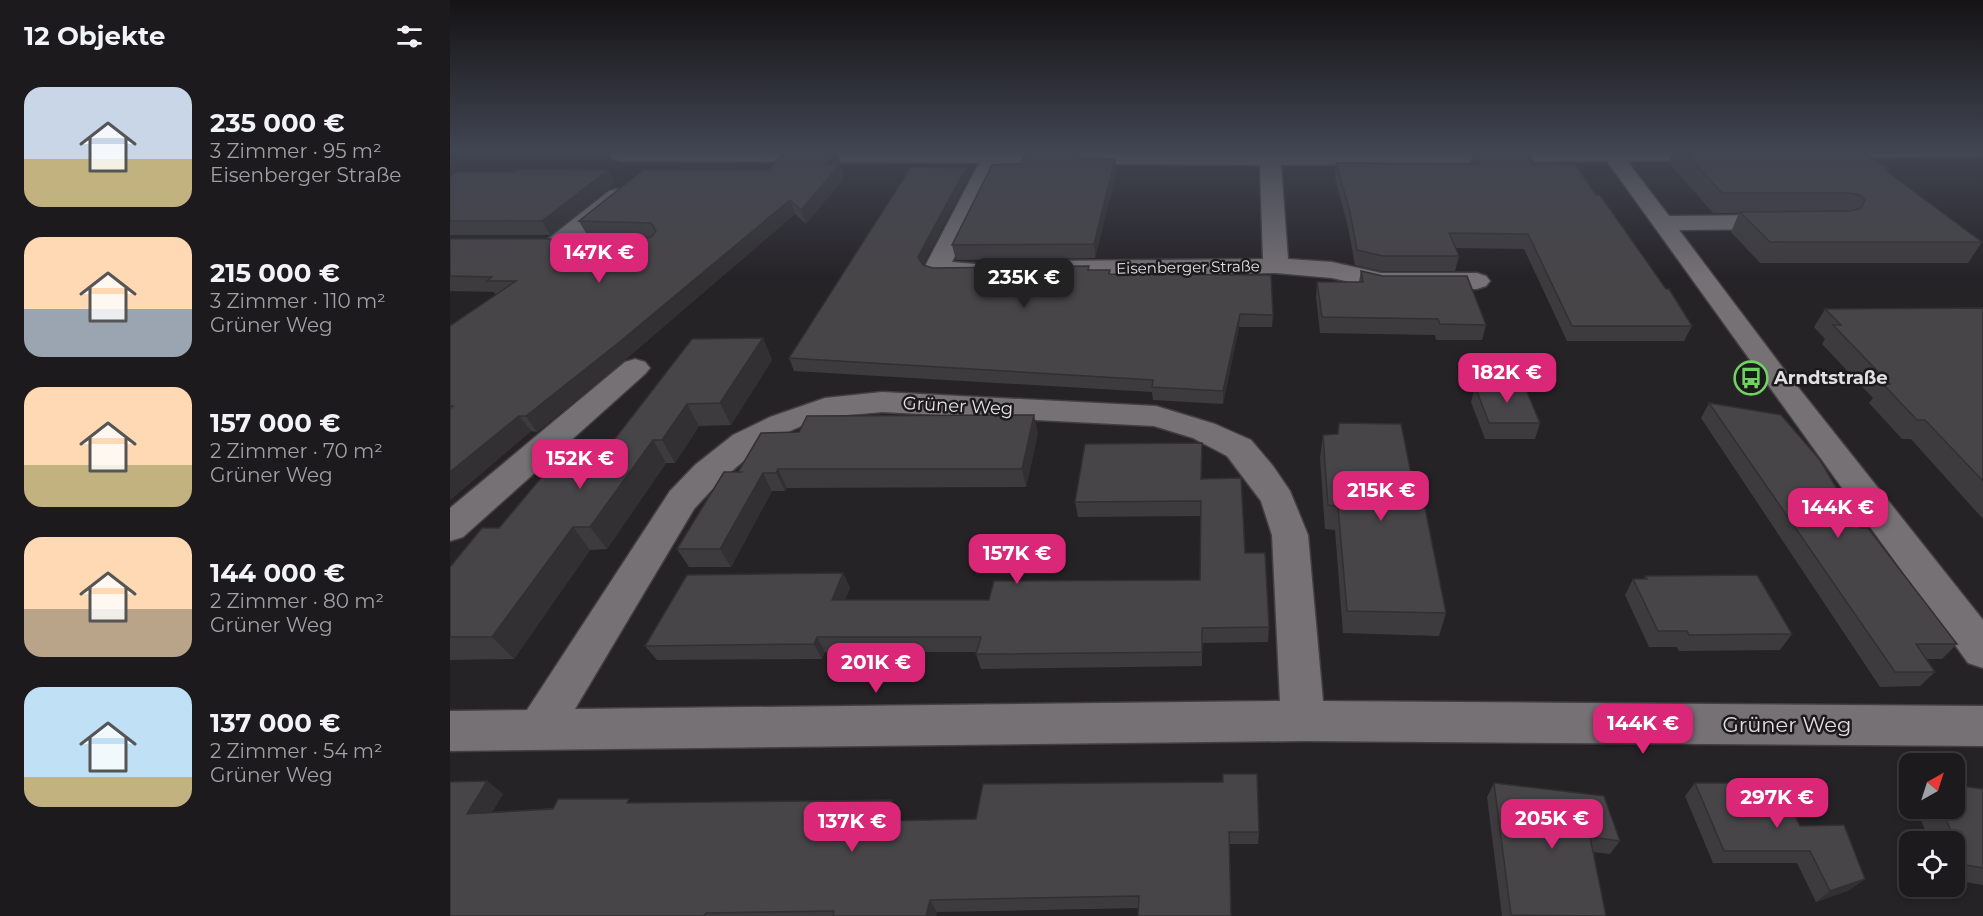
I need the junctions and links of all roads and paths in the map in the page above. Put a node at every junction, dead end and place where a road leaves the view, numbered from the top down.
1 (620, 192) edge
2 (975, 192) edge
3 (1272, 192) edge
4 (1640, 192) edge
5 (1804, 222) edge
6 (1663, 223) junction
7 (591, 244) edge
8 (1276, 266) junction
9 (1477, 281) dead end
10 (635, 368) dead end
11 (450, 528) edge
12 (1983, 651) edge
13 (1303, 721) junction
14 (1983, 726) edge
15 (539, 729) junction
16 (450, 730) edge

1 - 7 street
2 - 8 street, Eisenberger Straße
3 - 8 street, Eisenberger Straße
4 - 6 street
5 - 6 street
6 - 12 street
8 - 9 street, Eisenberger Straße
10 - 11 street
13 - 14 street, Grüner Weg
13 - 15 street, Grüner Weg
13 - 15 street, Grüner Weg
15 - 16 street, Grüner Weg

